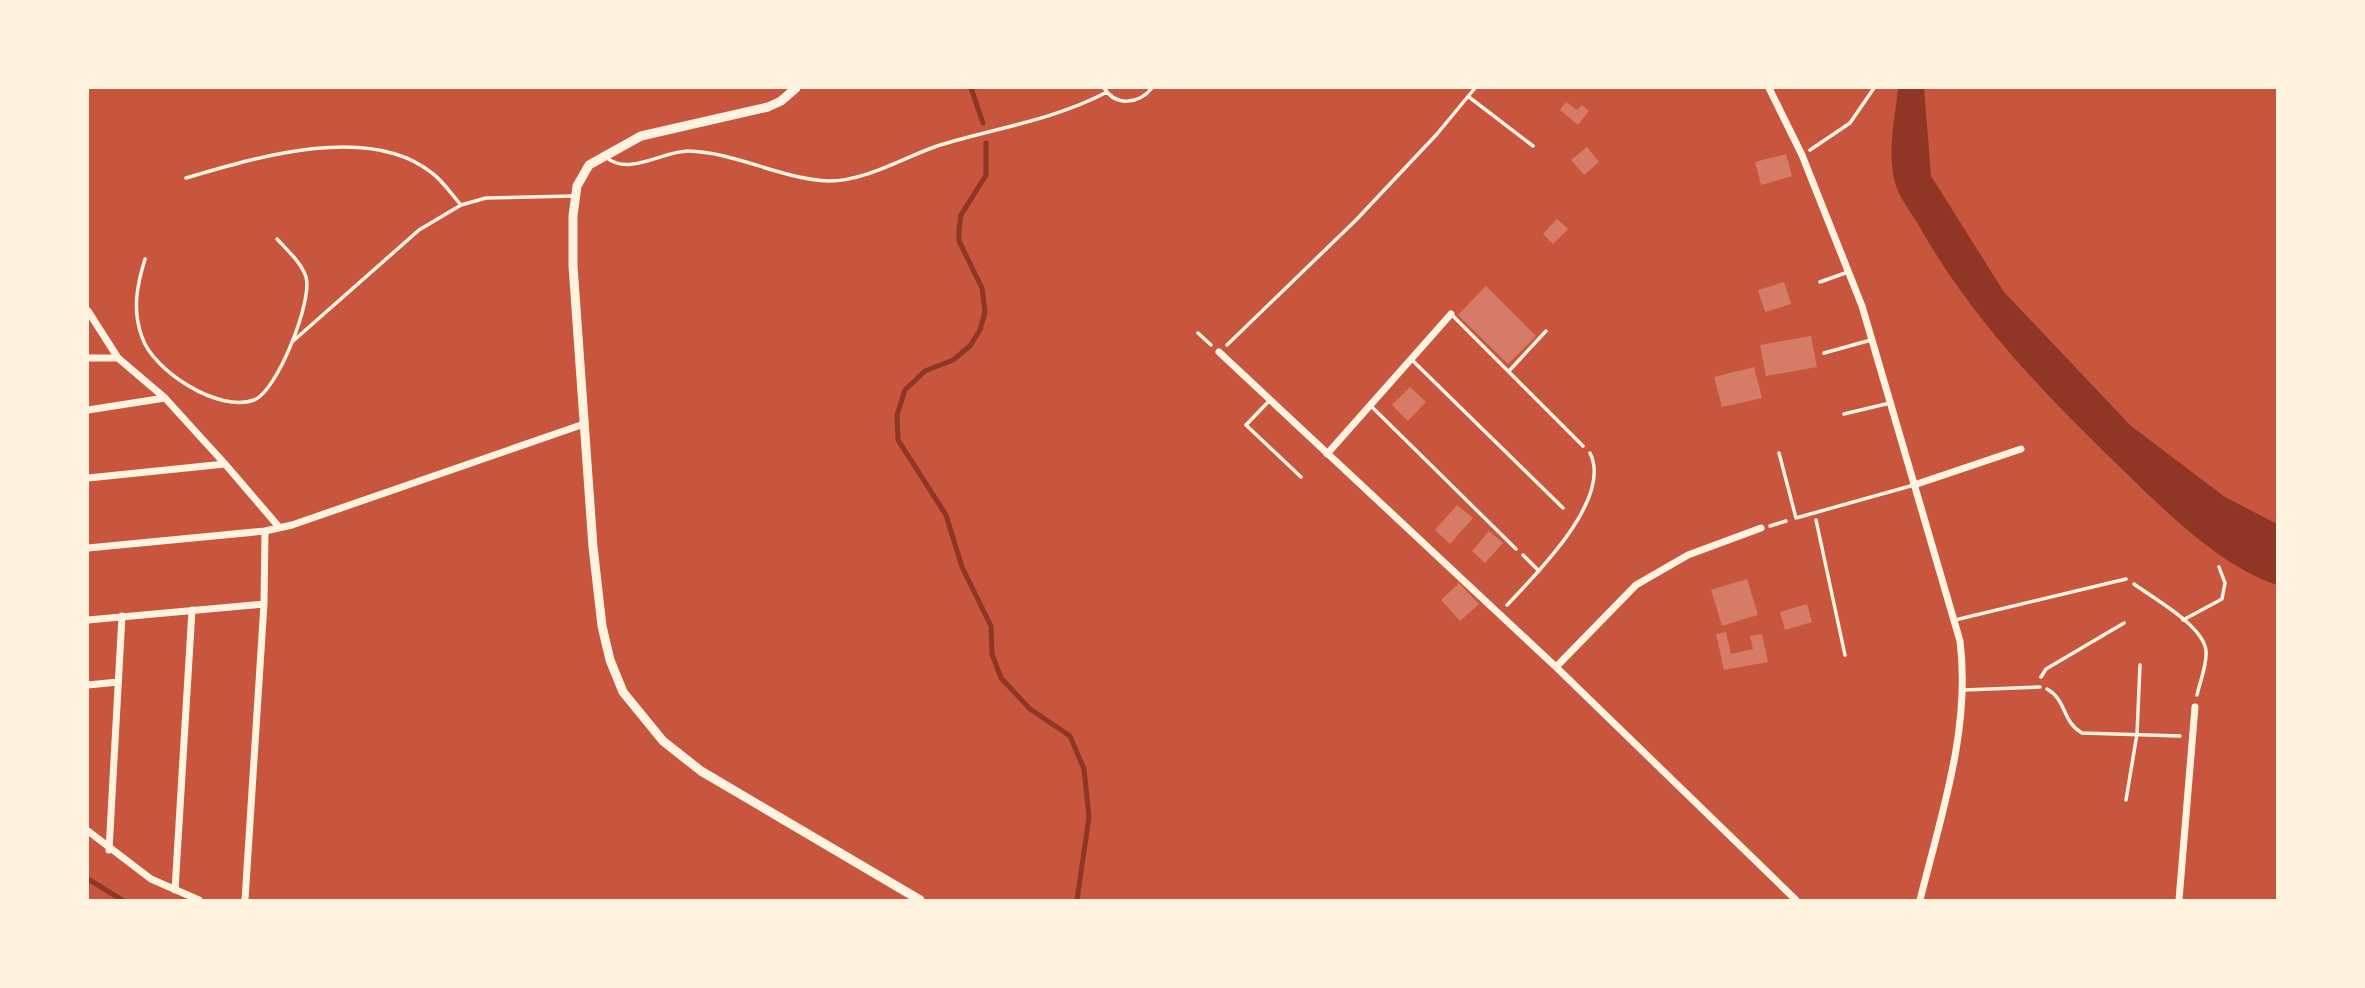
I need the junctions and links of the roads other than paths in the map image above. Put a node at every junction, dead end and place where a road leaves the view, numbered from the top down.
1 (796, 88) edge
2 (1152, 88) edge
3 (1769, 88) edge
4 (1105, 90) edge
5 (602, 155) junction
6 (186, 178) dead end
7 (574, 196) junction
8 (461, 205) junction
9 (277, 239) dead end
10 (145, 259) dead end
11 (1848, 272) junction
12 (1820, 282) dead end
13 (88, 311) edge
14 (1451, 314) joint
15 (1546, 331) dead end
16 (1871, 340) junction
17 (290, 344) junction
18 (1219, 352) road end
19 (1824, 353) dead end
20 (88, 358) edge
21 (118, 358) junction
22 (1411, 359) junction
23 (1509, 371) junction
24 (165, 398) junction
25 (1269, 400) junction
26 (1890, 403) junction
27 (1370, 405) junction
28 (88, 410) edge
29 (1844, 414) dead end
30 (584, 424) junction
31 (1583, 446) road end
32 (2021, 449) dead end
33 (1779, 453) dead end
34 (1327, 454) junction
35 (225, 464) junction
36 (1301, 477) dead end
37 (88, 478) edge
38 (1914, 485) junction
39 (1563, 508) dead end
40 (279, 527) junction
41 (1761, 528) road end
42 (265, 531) junction
43 (88, 548) edge
44 (1516, 549) road end
45 (2126, 579) road end
46 (264, 604) junction
47 (192, 610) junction
48 (122, 616) junction
49 (88, 620) edge
50 (1955, 620) junction
51 (1556, 667) junction
52 (118, 682) junction
53 (88, 685) edge
54 (2040, 687) road end
55 (1964, 690) junction
56 (2195, 707) road end
57 (88, 831) edge
58 (108, 850) junction
59 (175, 890) junction
60 (199, 901) edge
61 (245, 901) edge
62 (920, 901) edge
63 (1796, 901) edge
64 (1920, 901) edge
65 (2179, 901) edge

1 - 5 street
2 - 4 lane
3 - 11 street
4 - 5 lane
5 - 7 street
6 - 8 lane
7 - 8 lane
7 - 30 street
8 - 17 lane
9 - 17 lane
10 - 17 lane
11 - 12 lane
11 - 16 street
13 - 21 street
14 - 22 street
14 - 23 lane
15 - 23 lane
16 - 19 lane
16 - 26 street
18 - 25 street
20 - 21 street
21 - 24 street
22 - 27 street
22 - 39 lane
23 - 31 lane
24 - 28 street
24 - 35 street
25 - 34 street
25 - 36 lane
26 - 29 lane
26 - 38 street
27 - 34 street
27 - 44 lane
30 - 40 street
30 - 62 street
32 - 38 street
33 - 38 lane
34 - 51 street
35 - 37 street
35 - 40 street
38 - 50 street
40 - 42 street
41 - 51 street
42 - 43 street
42 - 46 street
45 - 50 lane
46 - 47 street
46 - 61 street
47 - 48 street
47 - 59 street
48 - 49 street
48 - 52 street
50 - 55 street
51 - 63 street
52 - 53 street
52 - 58 street
54 - 55 lane
55 - 64 street
56 - 65 street
57 - 58 street
58 - 59 street
59 - 60 street

